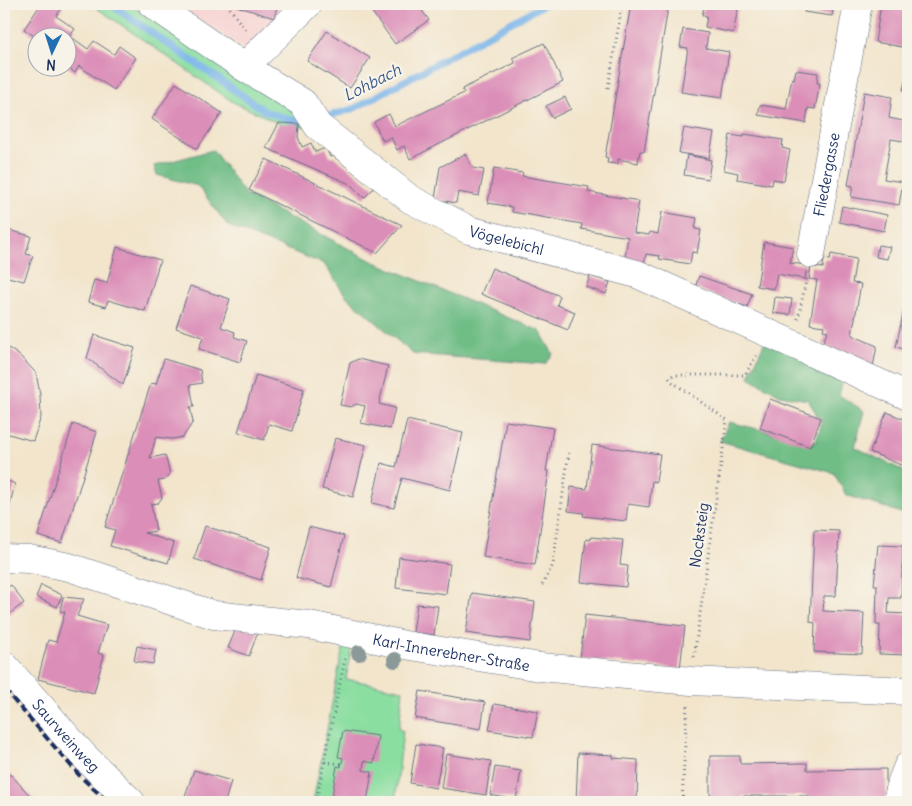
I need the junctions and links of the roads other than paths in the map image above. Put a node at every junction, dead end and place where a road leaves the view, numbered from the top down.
1 (858, 4) edge
2 (157, 5) edge
3 (299, 9) edge
4 (252, 59) junction
5 (811, 254) road end
6 (908, 396) edge
7 (4, 558) edge
8 (4, 666) edge
9 (908, 691) edge
10 (908, 766) edge
11 (132, 802) edge
12 (897, 802) edge

1 - 5 street, Fliedergasse
2 - 4 street, Vögelebichl
3 - 4 street
4 - 6 street, Vögelebichl
7 - 9 street, Karl-Innerebner-Straße
8 - 11 street, Saurweinweg
10 - 12 street

